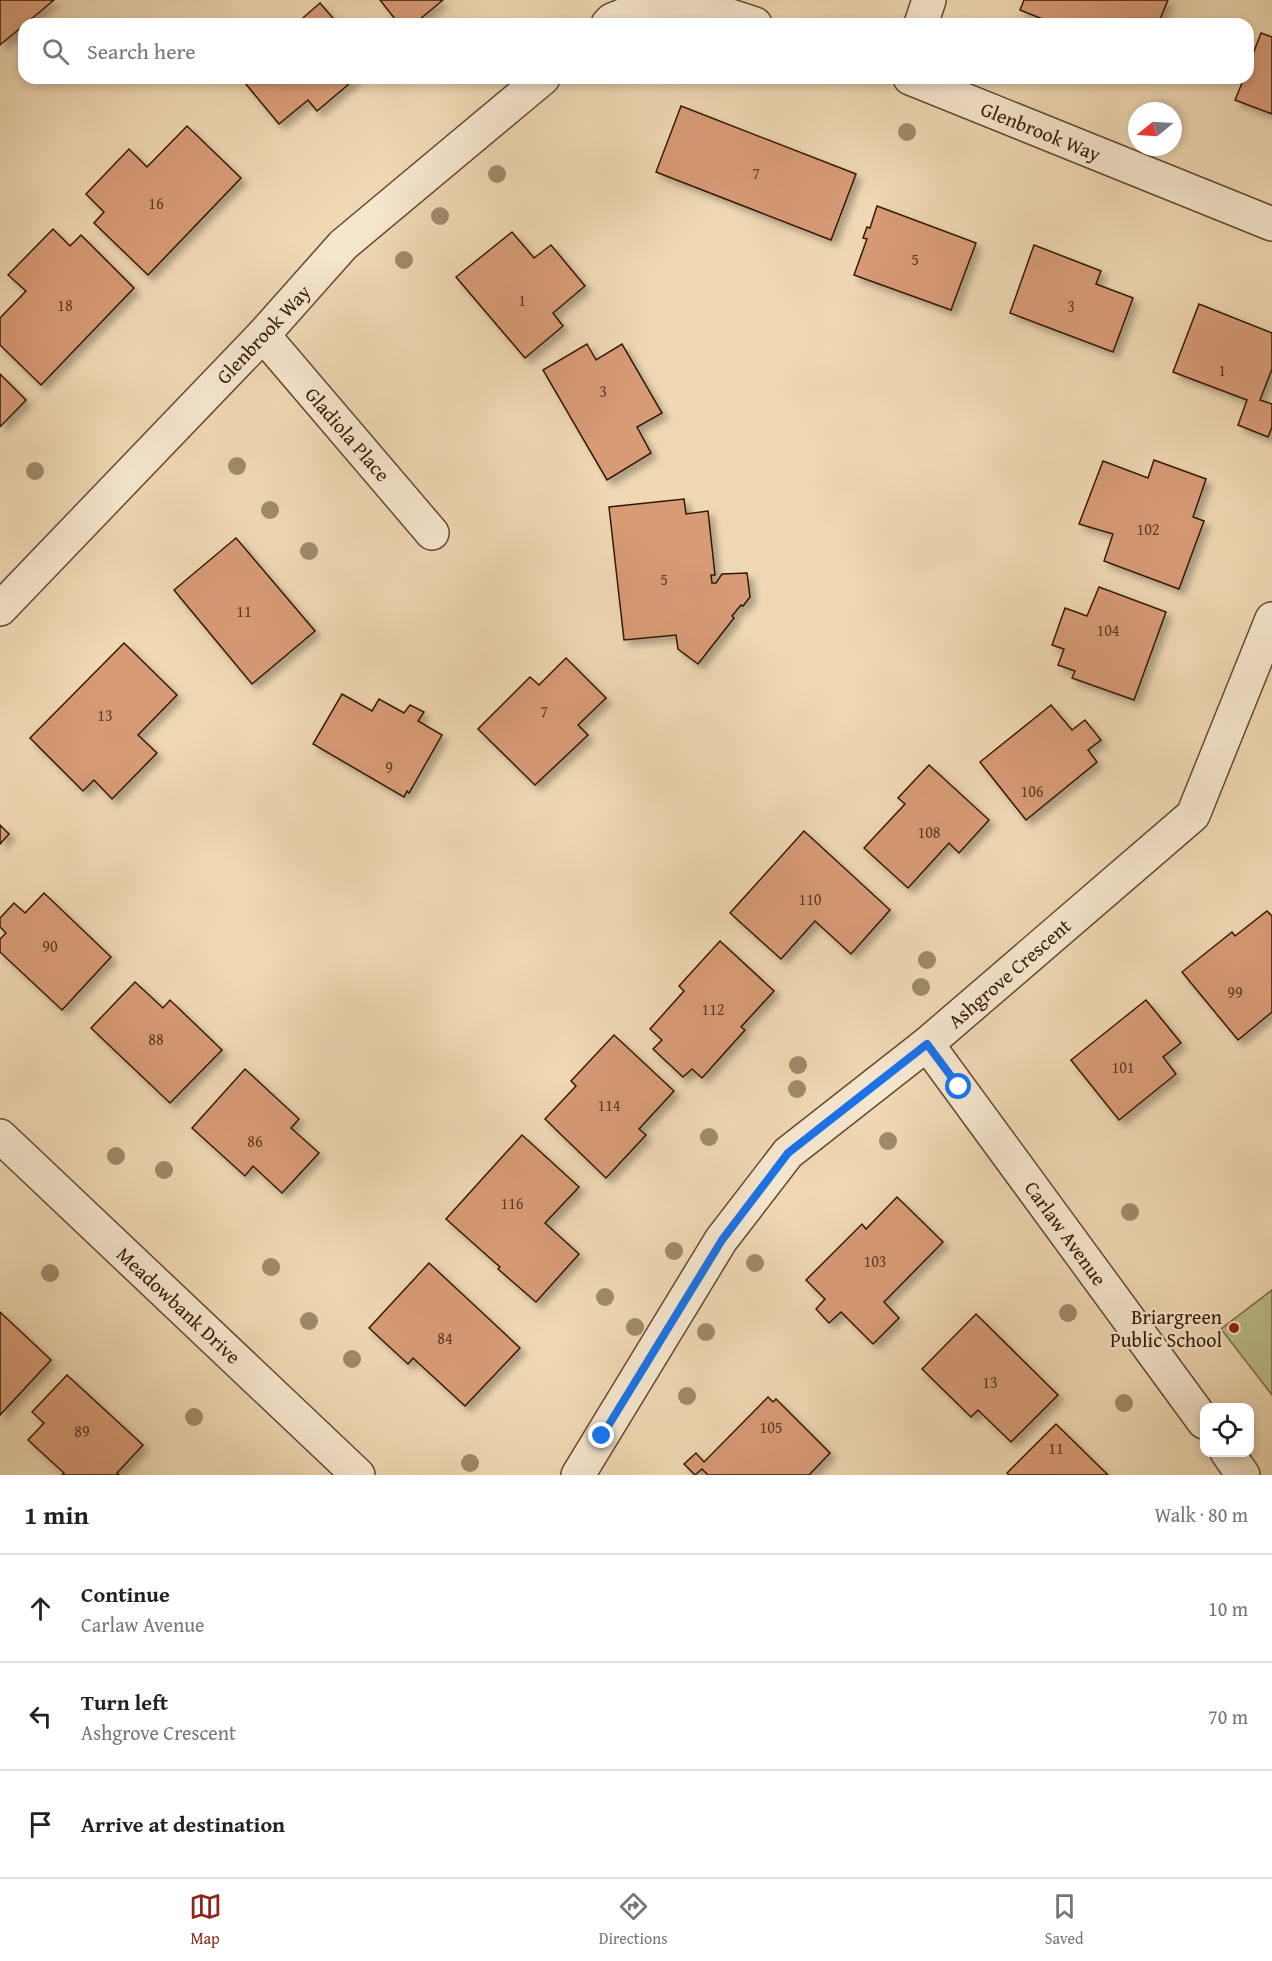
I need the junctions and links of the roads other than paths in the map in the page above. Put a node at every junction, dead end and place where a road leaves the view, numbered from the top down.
1 (929, 0) edge
2 (617, 18) edge
3 (738, 18) edge
4 (923, 18) edge
5 (536, 84) edge
6 (925, 84) edge
7 (1272, 224) edge
8 (263, 335) junction
9 (432, 533) dead end
10 (0, 609) edge
11 (1272, 619) edge
12 (927, 1044) junction
13 (0, 1136) edge
14 (1200, 1417) edge
15 (1230, 1457) edge
16 (358, 1475) edge
17 (578, 1475) edge
18 (1243, 1475) edge

1 - 4 street
2 - 3 street
5 - 8 street, Glenbrook Way
6 - 7 street, Glenbrook Way
8 - 9 street, Gladiola Place
8 - 10 street, Glenbrook Way
11 - 12 street, Ashgrove Crescent
12 - 14 street, Carlaw Avenue
12 - 17 street, Ashgrove Crescent
13 - 16 street, Meadowbank Drive
15 - 18 street

